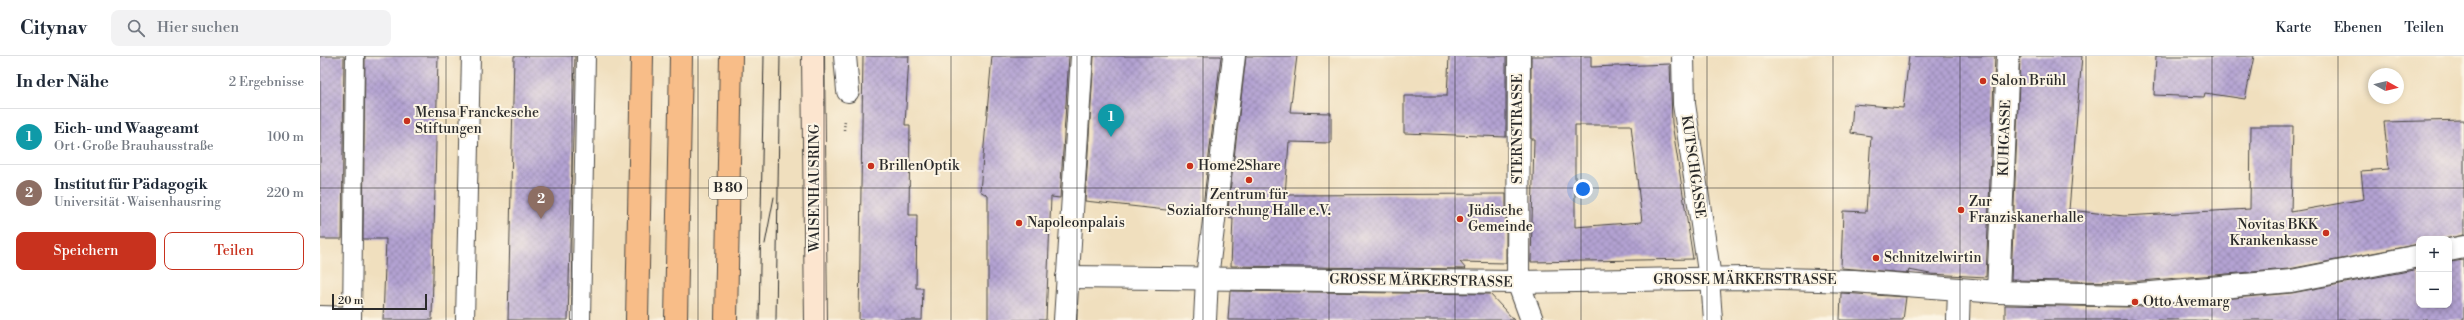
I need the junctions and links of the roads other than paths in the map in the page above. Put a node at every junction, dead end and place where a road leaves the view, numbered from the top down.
1 (355, 56) edge
2 (471, 56) edge
3 (586, 56) edge
4 (642, 56) edge
5 (681, 56) edge
6 (731, 56) edge
7 (813, 56) edge
8 (845, 56) edge
9 (1082, 56) edge
10 (1234, 56) edge
11 (1518, 56) edge
12 (1683, 56) edge
13 (2008, 56) edge
14 (848, 91) dead end
15 (2464, 248) edge
16 (2452, 250) edge
17 (2416, 257) edge
18 (1067, 277) junction
19 (1207, 278) junction
20 (1710, 278) junction
21 (1518, 282) junction
22 (1959, 290) junction
23 (1998, 292) junction
24 (320, 316) edge
25 (352, 318) edge
26 (465, 320) edge
27 (581, 320) edge
28 (637, 320) edge
29 (676, 320) edge
30 (726, 320) edge
31 (816, 320) edge
32 (1065, 320) edge
33 (1205, 320) edge
34 (1532, 320) edge
35 (1713, 320) edge
36 (1958, 320) edge

1 - 25 lane
2 - 26 lane
3 - 27 lane
4 - 28 main road
5 - 29 main road
6 - 30 main road, B 80
7 - 31 street, WAISENHAUSRING
8 - 14 street
9 - 18 street
10 - 19 street
11 - 21 street, STERNSTRASSE
12 - 20 street, KUTSCHGASSE
13 - 23 street, KUHGASSE
15 - 16 street
17 - 23 street, GROSSE MÄRKERSTRASSE
18 - 19 street, GROSSE MÄRKERSTRASSE
18 - 32 street
19 - 21 street, GROSSE MÄRKERSTRASSE
19 - 33 street
20 - 21 street, GROSSE MÄRKERSTRASSE
20 - 22 street, GROSSE MÄRKERSTRASSE
20 - 35 lane
21 - 34 street, STERNSTRASSE
22 - 23 street, GROSSE MÄRKERSTRASSE
22 - 36 street
24 - 25 lane

